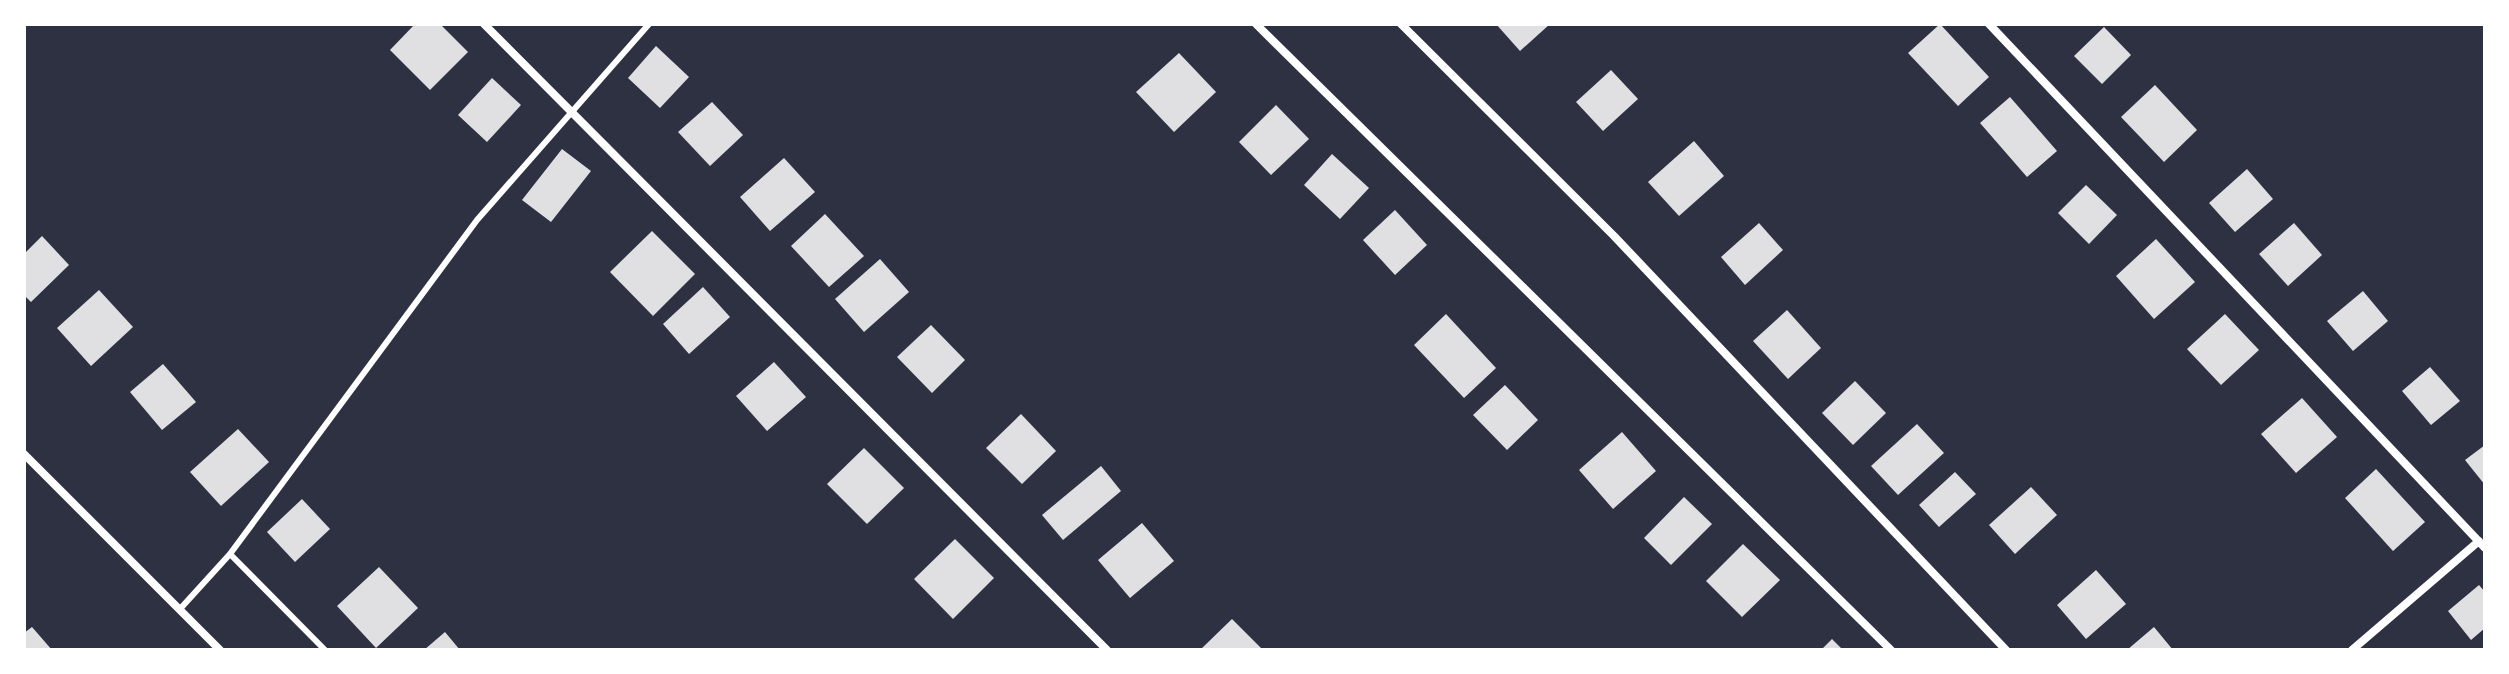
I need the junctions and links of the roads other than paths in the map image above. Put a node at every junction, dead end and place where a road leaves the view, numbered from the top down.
1 (484, 24) edge
2 (649, 24) edge
3 (1256, 24) edge
4 (1401, 24) edge
5 (1989, 24) edge
6 (572, 113) junction
7 (24, 454) edge
8 (2482, 544) edge
9 (230, 554) junction
10 (180, 609) junction
11 (220, 650) edge
12 (325, 650) edge
13 (1107, 650) edge
14 (1891, 650) edge
15 (2006, 650) edge
16 (2352, 650) edge

1 - 6 street
2 - 6 lane
3 - 14 street
4 - 15 street
5 - 8 street
6 - 9 lane
6 - 13 street
7 - 10 street
8 - 16 street
9 - 10 lane
9 - 12 lane
10 - 11 street

